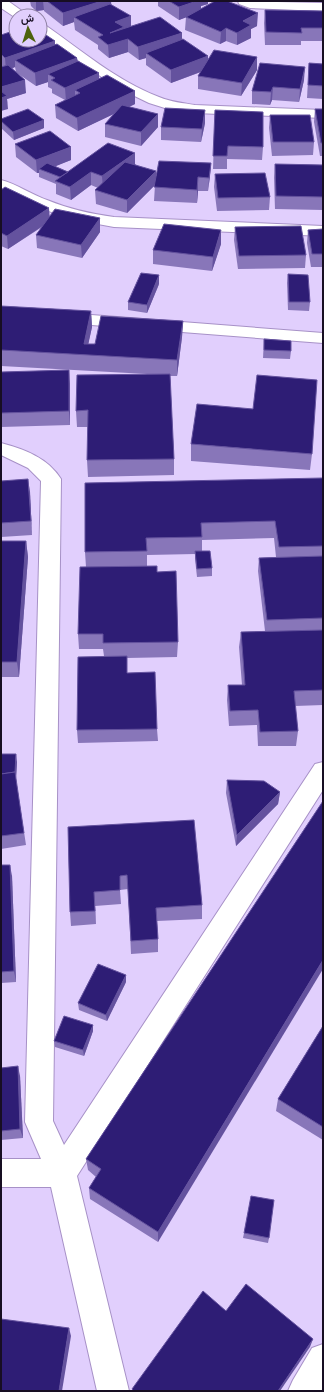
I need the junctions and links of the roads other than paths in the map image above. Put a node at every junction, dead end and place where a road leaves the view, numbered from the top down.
1 (244, 1) edge
2 (1, 2) edge
3 (323, 7) edge
4 (10, 8) edge
5 (48, 34) edge
6 (323, 114) edge
7 (1, 185) edge
8 (323, 230) edge
9 (1, 313) edge
10 (323, 338) edge
11 (1, 449) edge
12 (323, 771) edge
13 (1, 1173) edge
14 (62, 1173) junction
15 (323, 1359) edge
16 (113, 1391) edge
17 (304, 1391) edge

1 - 3 street
2 - 4 street
5 - 6 street
7 - 8 street
9 - 10 street
11 - 14 street
12 - 14 street
13 - 14 street
14 - 16 street
15 - 17 street

